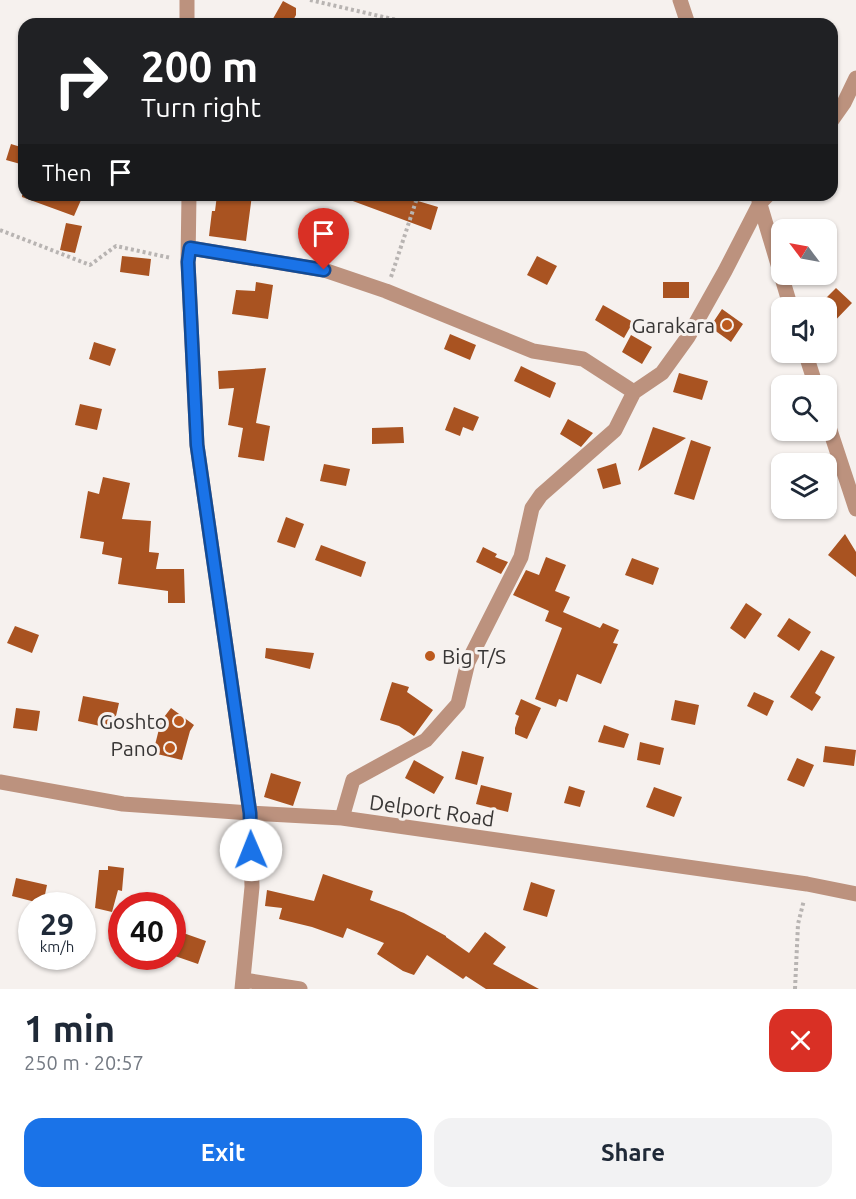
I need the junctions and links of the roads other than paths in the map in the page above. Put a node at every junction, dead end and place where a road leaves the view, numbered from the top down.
1 (187, 0) edge
2 (680, 0) edge
3 (187, 18) edge
4 (686, 18) edge
5 (856, 78) edge
6 (838, 112) edge
7 (189, 201) edge
8 (760, 201) edge
9 (763, 201) edge
10 (189, 255) junction
11 (787, 297) edge
12 (634, 392) junction
13 (834, 441) edge
14 (856, 509) edge
15 (0, 782) edge
16 (250, 813) junction
17 (342, 818) junction
18 (856, 894) edge
19 (243, 984) edge
20 (300, 989) edge

1 - 3 street
2 - 4 street
5 - 6 street
7 - 10 street
8 - 12 street
9 - 11 street
10 - 12 street
10 - 16 street
12 - 17 street
13 - 14 street
15 - 16 street, Delport Road
16 - 17 street, Delport Road
16 - 19 street
17 - 18 street, Delport Road
19 - 20 street

